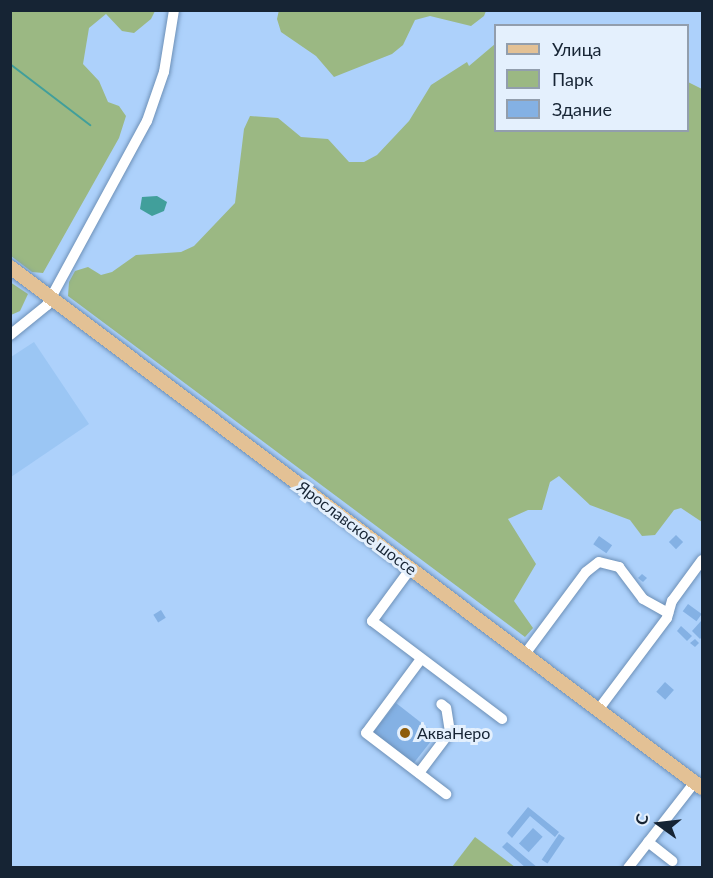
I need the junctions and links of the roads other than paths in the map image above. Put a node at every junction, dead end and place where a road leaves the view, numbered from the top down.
1 (174, 10) edge
2 (10, 267) edge
3 (51, 298) junction
4 (10, 335) edge
5 (702, 560) edge
6 (411, 568) junction
7 (668, 613) junction
8 (525, 654) junction
9 (422, 658) junction
10 (441, 704) dead end
11 (598, 710) junction
12 (502, 719) dead end
13 (419, 773) junction
14 (699, 785) edge
15 (446, 794) dead end
16 (648, 842) junction
17 (672, 861) dead end
18 (628, 867) edge

1 - 3 street
2 - 3 main road, Ярославское шоссе
3 - 4 street
3 - 6 main road, Ярославское шоссе
5 - 7 street
6 - 8 main road, Ярославское шоссе
6 - 9 street
7 - 8 street
7 - 11 street
8 - 11 main road, Ярославское шоссе
9 - 12 street
9 - 13 street
10 - 13 street
11 - 14 main road, Ярославское шоссе
13 - 15 street
14 - 16 street
16 - 17 street
16 - 18 street

